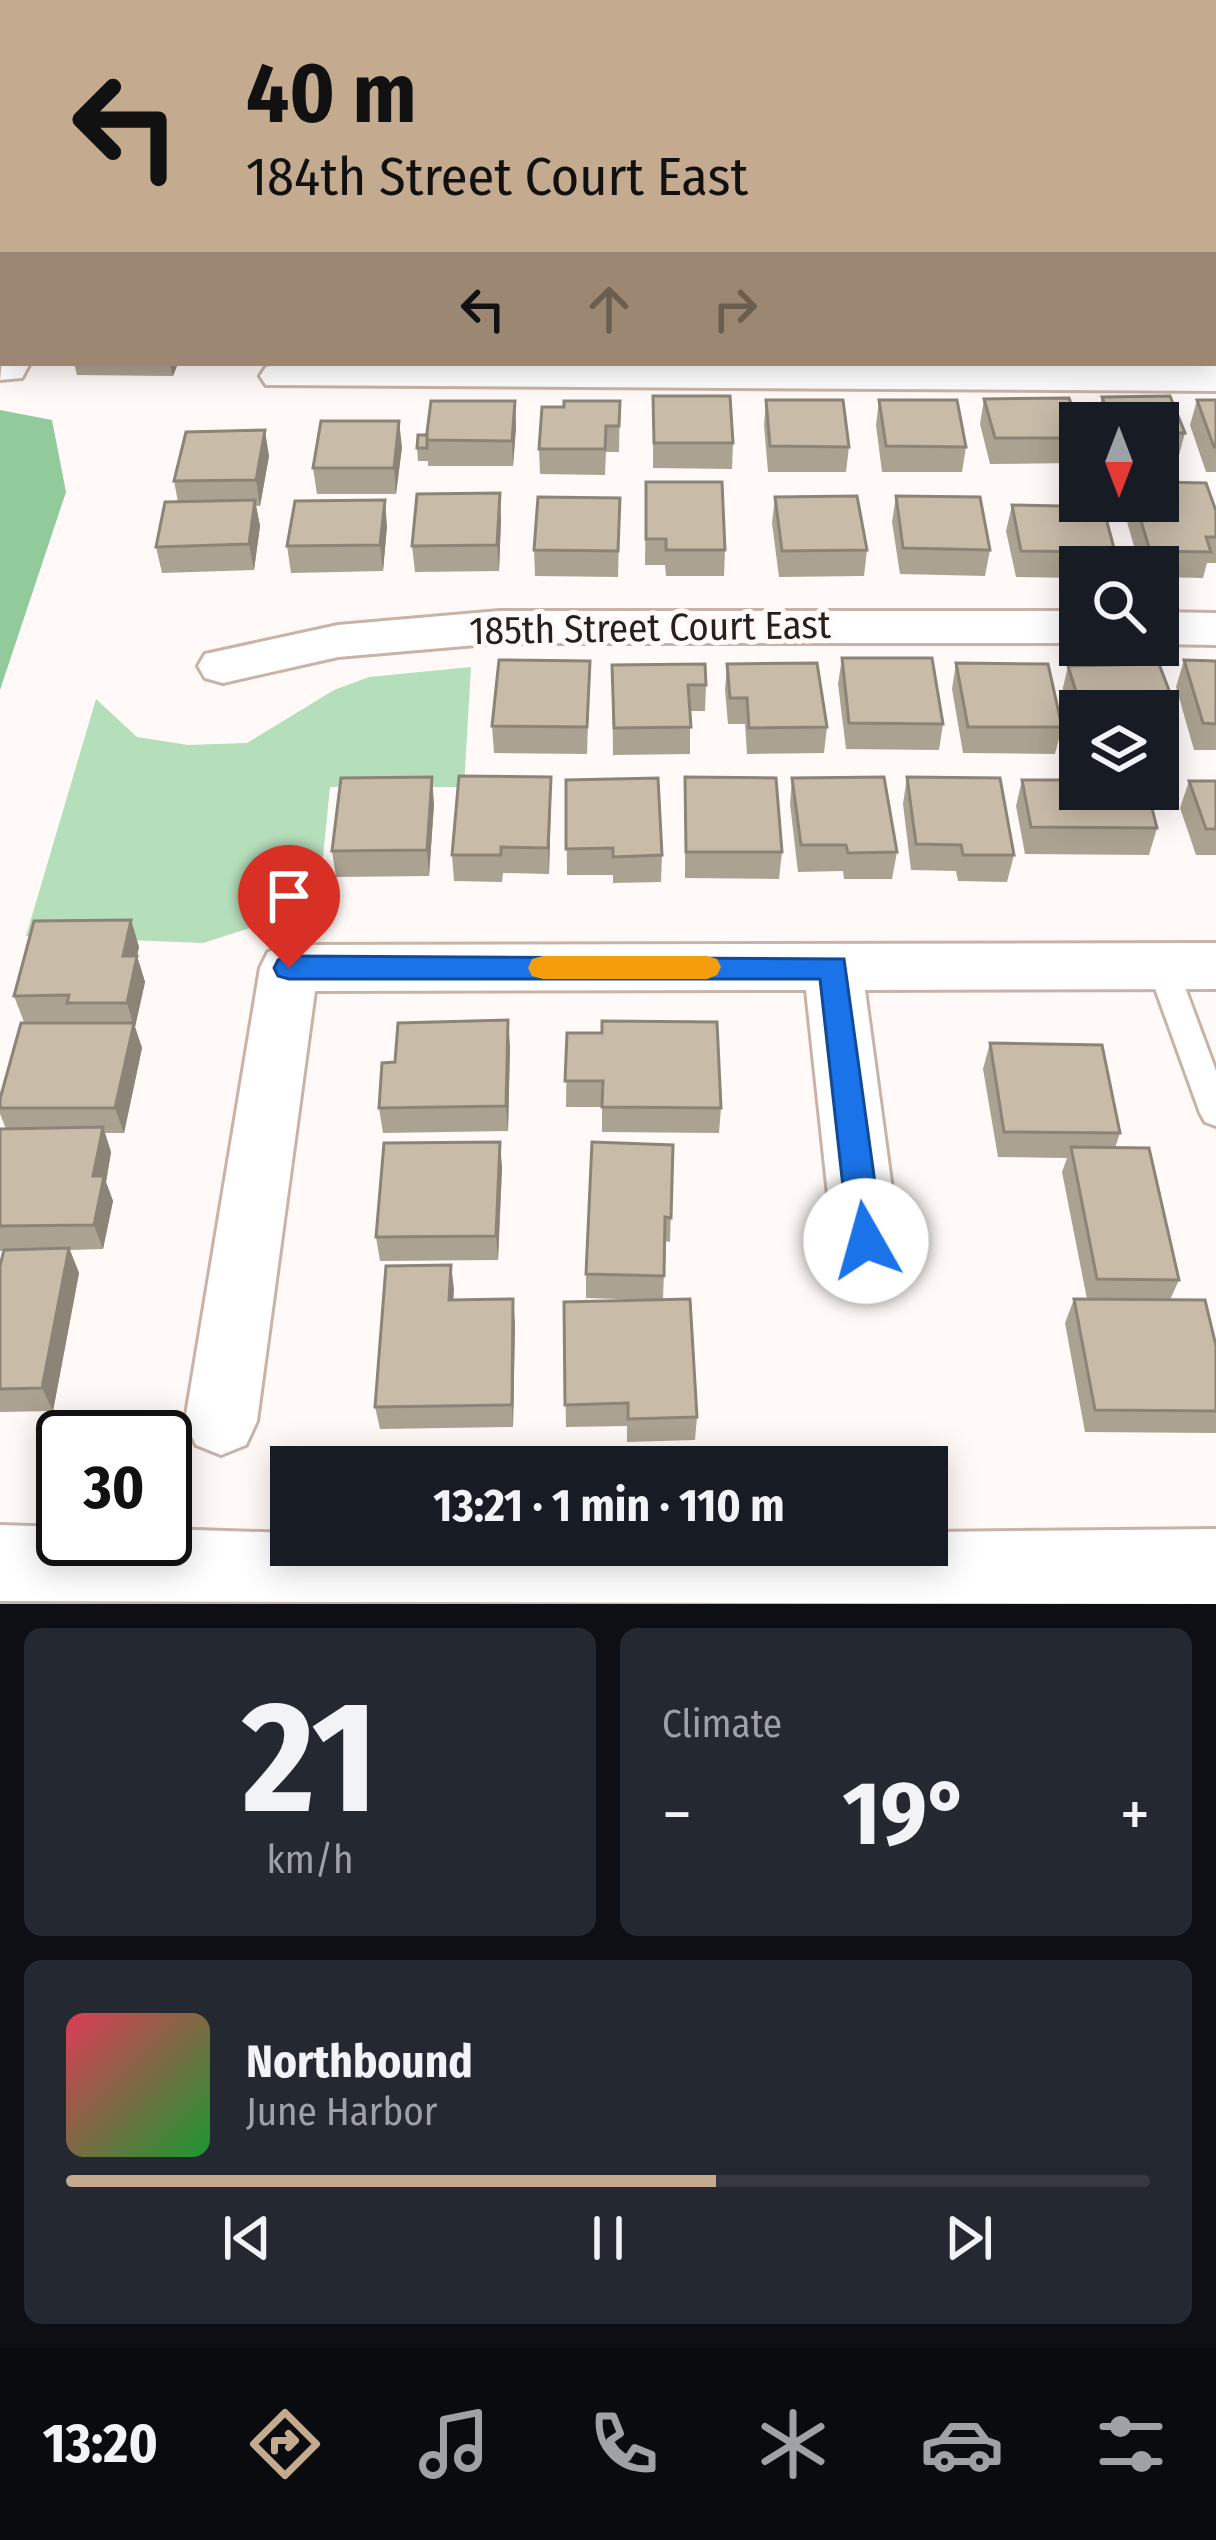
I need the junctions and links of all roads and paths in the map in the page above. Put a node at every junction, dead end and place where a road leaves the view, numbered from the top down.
1 (281, 376) dead end
2 (1216, 378) edge
3 (1059, 627) edge
4 (1179, 628) edge
5 (1216, 628) edge
6 (223, 666) dead end
7 (1189, 966) edge
8 (833, 967) junction
9 (1216, 1113) edge
10 (866, 1241) dead end
11 (221, 1421) dead end
12 (0, 1563) edge
13 (1216, 1567) edge

1 - 2 street
3 - 6 street, 185th Street Court East
4 - 5 street
7 - 8 street
7 - 9 lane
8 - 10 street
8 - 11 street
12 - 13 street

